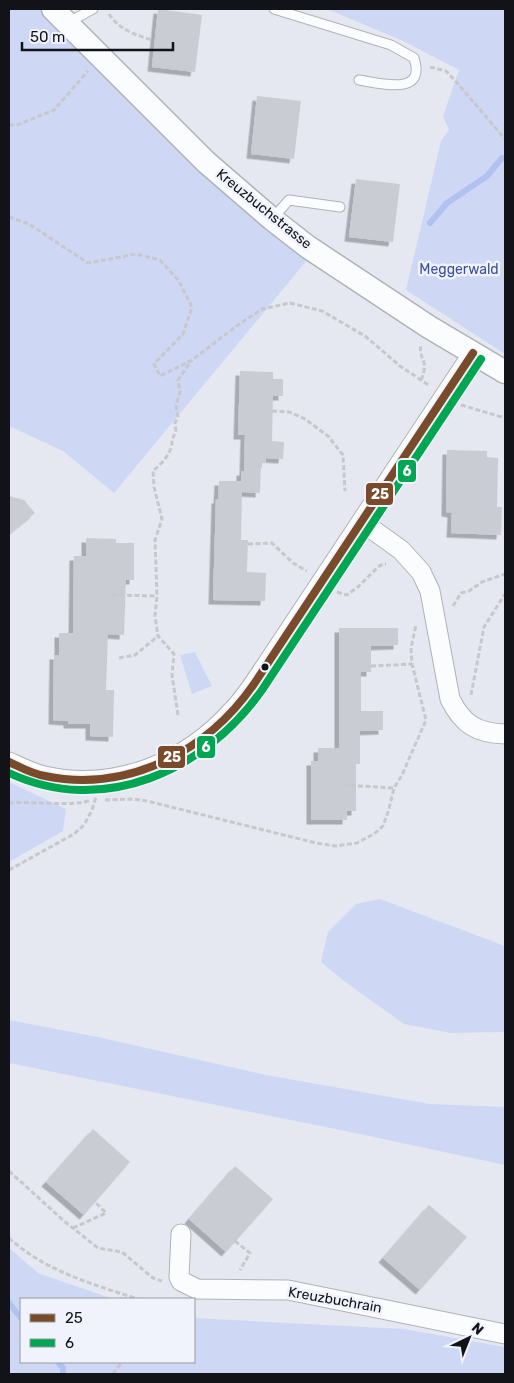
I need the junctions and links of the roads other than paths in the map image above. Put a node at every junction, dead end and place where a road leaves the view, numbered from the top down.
1 (93, 9) edge
2 (274, 9) edge
3 (60, 16) edge
4 (358, 80) dead end
5 (340, 207) dead end
6 (272, 219) junction
7 (473, 353) junction
8 (505, 372) edge
9 (362, 522) junction
10 (505, 734) edge
11 (9, 762) edge
12 (181, 1234) dead end
13 (505, 1334) edge

1 - 3 lane
2 - 4 lane
3 - 6 street, Kreuzbuchstrasse
5 - 6 lane
6 - 7 street, Kreuzbuchstrasse
7 - 8 street, Kreuzbuchstrasse
7 - 9 street
9 - 10 street
9 - 11 street
12 - 13 street, Kreuzbuchrain

